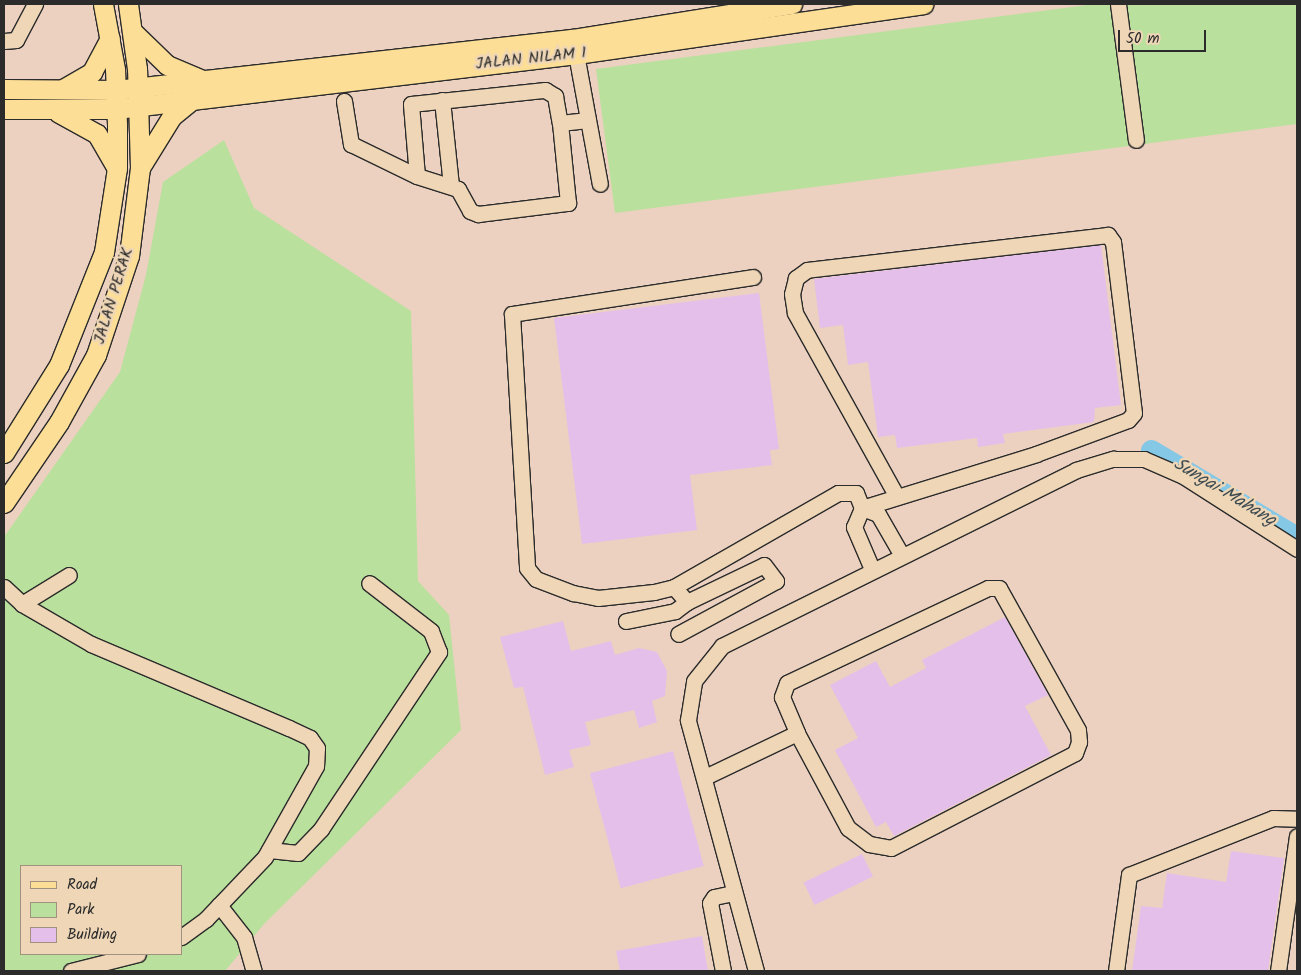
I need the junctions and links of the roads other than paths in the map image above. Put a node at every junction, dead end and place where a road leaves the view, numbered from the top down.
1 (35, 4) edge
2 (103, 4) edge
3 (128, 4) edge
4 (792, 4) edge
5 (923, 4) edge
6 (1118, 4) edge
7 (134, 34) junction
8 (110, 38) junction
9 (4, 41) edge
10 (575, 46) junction
11 (203, 80) junction
12 (4, 89) edge
13 (62, 90) junction
14 (138, 97) junction
15 (195, 98) junction
16 (116, 100) junction
17 (442, 100) junction
18 (344, 101) dead end
19 (4, 109) edge
20 (48, 109) junction
21 (588, 120) junction
22 (560, 124) junction
23 (1136, 140) dead end
24 (117, 168) junction
25 (140, 168) junction
26 (417, 176) junction
27 (600, 184) dead end
28 (451, 185) junction
29 (753, 277) dead end
30 (4, 453) edge
31 (896, 495) junction
32 (4, 503) edge
33 (862, 508) junction
34 (1297, 549) edge
35 (901, 554) junction
36 (872, 569) junction
37 (69, 575) dead end
38 (368, 584) dead end
39 (674, 587) junction
40 (4, 588) edge
41 (687, 602) junction
42 (22, 604) junction
43 (626, 621) dead end
44 (678, 634) dead end
45 (797, 733) junction
46 (705, 777) junction
47 (1297, 819) edge
48 (1297, 836) edge
49 (269, 850) junction
50 (733, 893) junction
51 (220, 905) junction
52 (182, 936) edge
53 (134, 955) edge
54 (71, 971) edge
55 (254, 971) edge
56 (723, 971) edge
57 (756, 971) edge
58 (1116, 971) edge
59 (1278, 971) edge

1 - 9 street
2 - 8 main road, JALAN PERAK
3 - 7 main road, JALAN PERAK
4 - 10 main road, JALAN NILAM 1
5 - 10 main road, JALAN NILAM 1
6 - 23 street
7 - 11 main road
7 - 14 main road, JALAN PERAK
8 - 13 main road
8 - 16 main road, JALAN PERAK
10 - 11 main road, JALAN NILAM 1
10 - 15 main road, JALAN NILAM 1
10 - 21 street
11 - 14 main road, JALAN NILAM 1
12 - 13 main road
13 - 16 main road
14 - 15 main road, JALAN NILAM 1
14 - 16 main road
14 - 25 main road, JALAN PERAK
15 - 25 main road
16 - 20 main road
16 - 24 main road, JALAN PERAK
17 - 22 street
17 - 26 street
17 - 28 street
18 - 26 street
19 - 20 main road
20 - 24 main road
21 - 22 street
21 - 27 street
22 - 28 street
24 - 30 main road, JALAN PERAK
25 - 32 main road, JALAN PERAK
26 - 28 street
29 - 39 street
31 - 31 street
31 - 33 street
33 - 35 street
33 - 36 street
33 - 39 street
34 - 35 street
35 - 36 street
36 - 46 street
37 - 42 street
38 - 49 street
39 - 41 street
40 - 42 street
41 - 43 street
41 - 44 street
42 - 49 street
45 - 45 street
45 - 46 street
46 - 50 street
47 - 58 street
48 - 59 street
49 - 51 street
50 - 56 street
50 - 57 street
51 - 52 street
51 - 55 street
53 - 54 street

